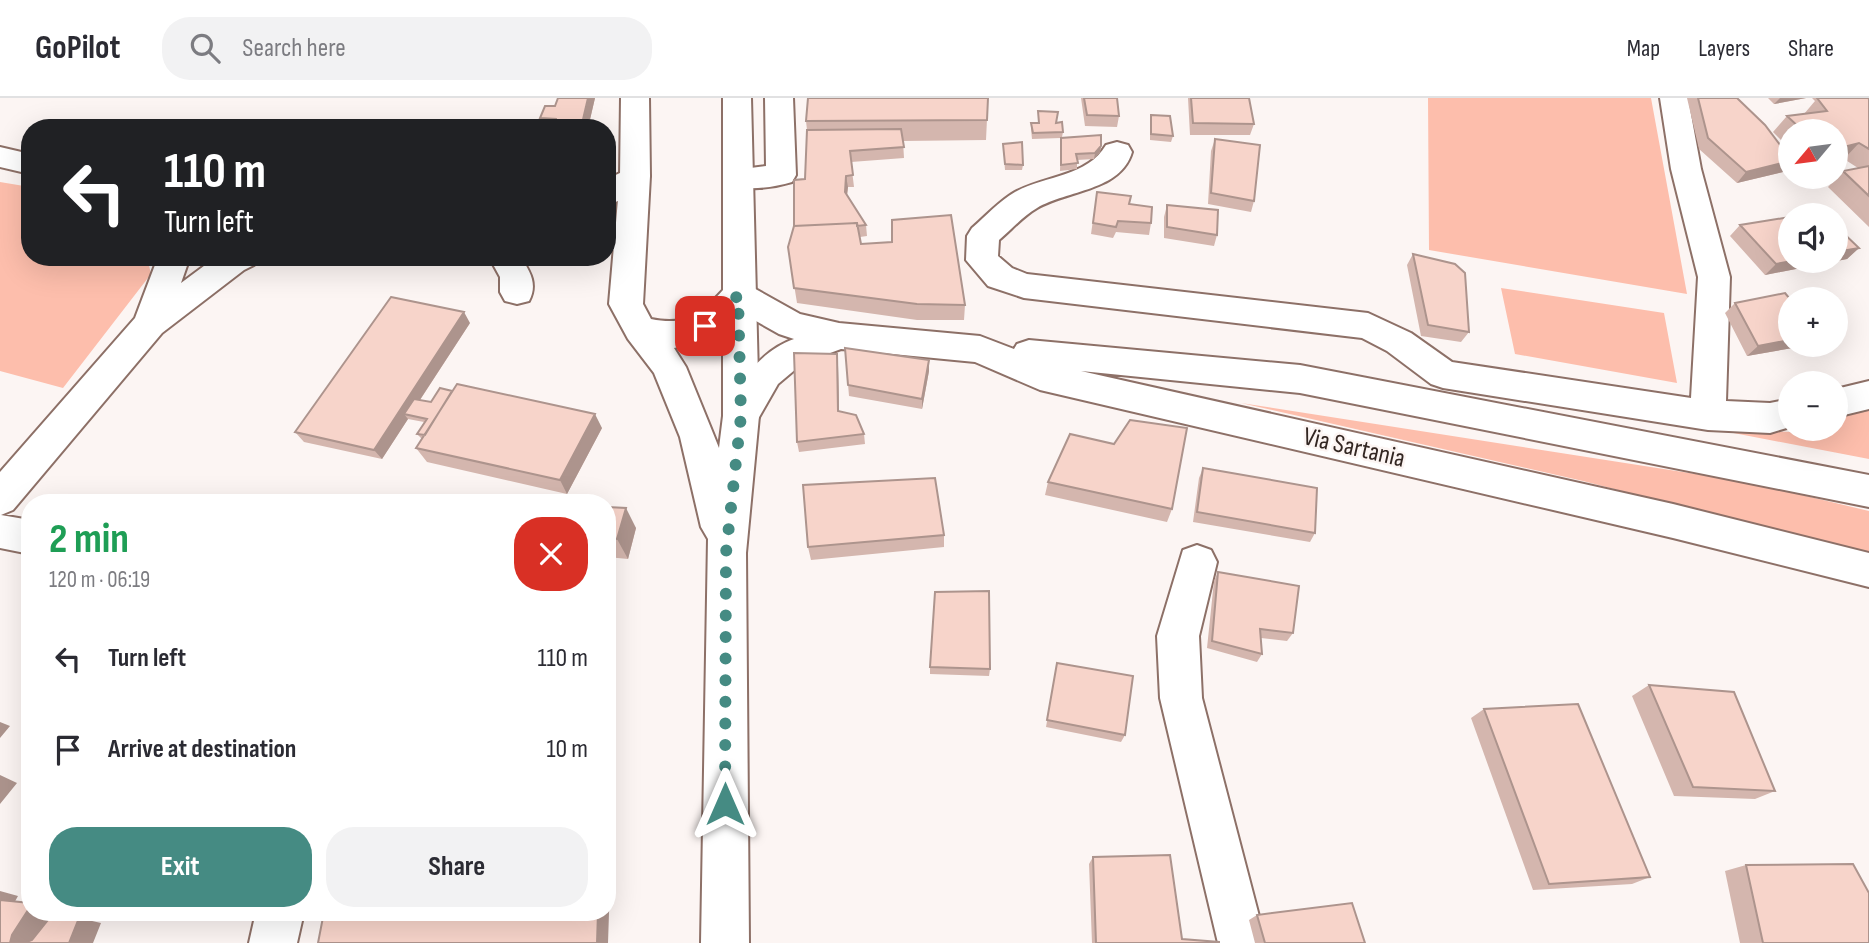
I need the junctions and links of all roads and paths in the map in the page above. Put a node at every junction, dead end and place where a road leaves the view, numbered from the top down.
1 (635, 98) edge
2 (737, 98) edge
3 (779, 98) edge
4 (1674, 98) edge
5 (1117, 152) dead end
6 (0, 157) edge
7 (21, 162) edge
8 (635, 176) junction
9 (738, 177) junction
10 (616, 188) edge
11 (619, 238) edge
12 (172, 266) edge
13 (227, 266) edge
14 (510, 266) edge
15 (517, 292) dead end
16 (738, 295) junction
17 (150, 324) junction
18 (640, 330) junction
19 (839, 336) junction
20 (980, 349) junction
21 (1869, 395) edge
22 (1848, 400) edge
23 (1708, 415) junction
24 (741, 416) junction
25 (1778, 416) edge
26 (1869, 491) edge
27 (0, 499) edge
28 (0, 531) edge
29 (21, 535) edge
30 (726, 553) junction
31 (1197, 562) dead end
32 (1869, 570) edge
33 (278, 921) edge
34 (273, 943) edge
35 (725, 943) edge
36 (1242, 943) edge

1 - 8 street
2 - 9 street
3 - 9 street
4 - 23 street
5 - 23 street
6 - 7 street
8 - 10 street
8 - 11 street
9 - 16 street
11 - 18 street
12 - 17 street
13 - 17 street
14 - 15 street
16 - 18 street
16 - 19 street, Via Sartania
16 - 24 street
17 - 27 street
18 - 30 street
19 - 20 street, Via Sartania
19 - 24 street, Via Sartania
20 - 26 street
20 - 32 street, Via Sartania
21 - 22 street
23 - 25 street
24 - 30 street
28 - 29 street
30 - 35 street
31 - 36 street
33 - 34 street

